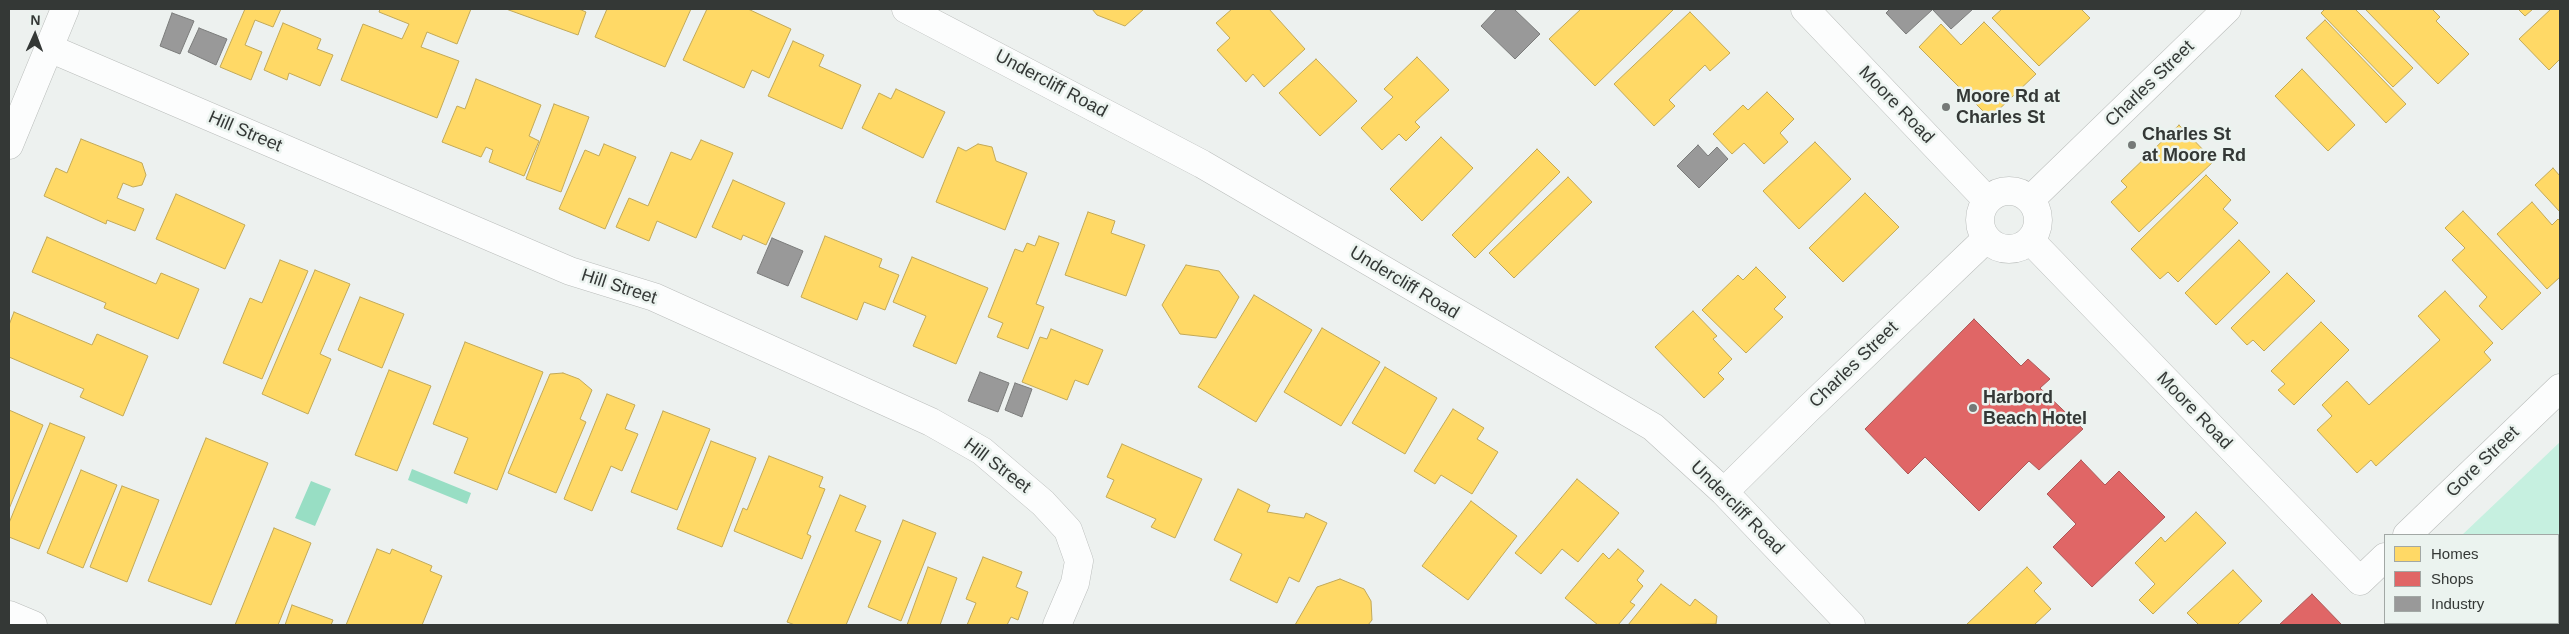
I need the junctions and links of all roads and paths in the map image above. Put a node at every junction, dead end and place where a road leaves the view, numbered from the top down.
1 (65, 9) edge
2 (906, 9) edge
3 (1805, 9) edge
4 (2227, 9) edge
5 (50, 48) junction
6 (9, 145) edge
7 (1987, 200) junction
8 (2030, 200) junction
9 (1986, 238) junction
10 (2030, 240) junction
11 (2560, 388) edge
12 (1724, 492) junction
13 (2408, 534) edge
14 (2384, 558) edge
15 (9, 615) edge
16 (33, 625) edge
17 (1057, 625) edge
18 (1851, 625) edge

1 - 5 street
2 - 12 street, Undercliff Road
3 - 7 street, Moore Road
4 - 8 street, Charles Street
5 - 6 street
5 - 17 street, Hill Street
7 - 8 street
7 - 9 street
8 - 10 street
9 - 10 street
9 - 12 street, Charles Street
10 - 14 street, Moore Road
11 - 13 street, Gore Street
12 - 18 street, Undercliff Road
15 - 16 street

